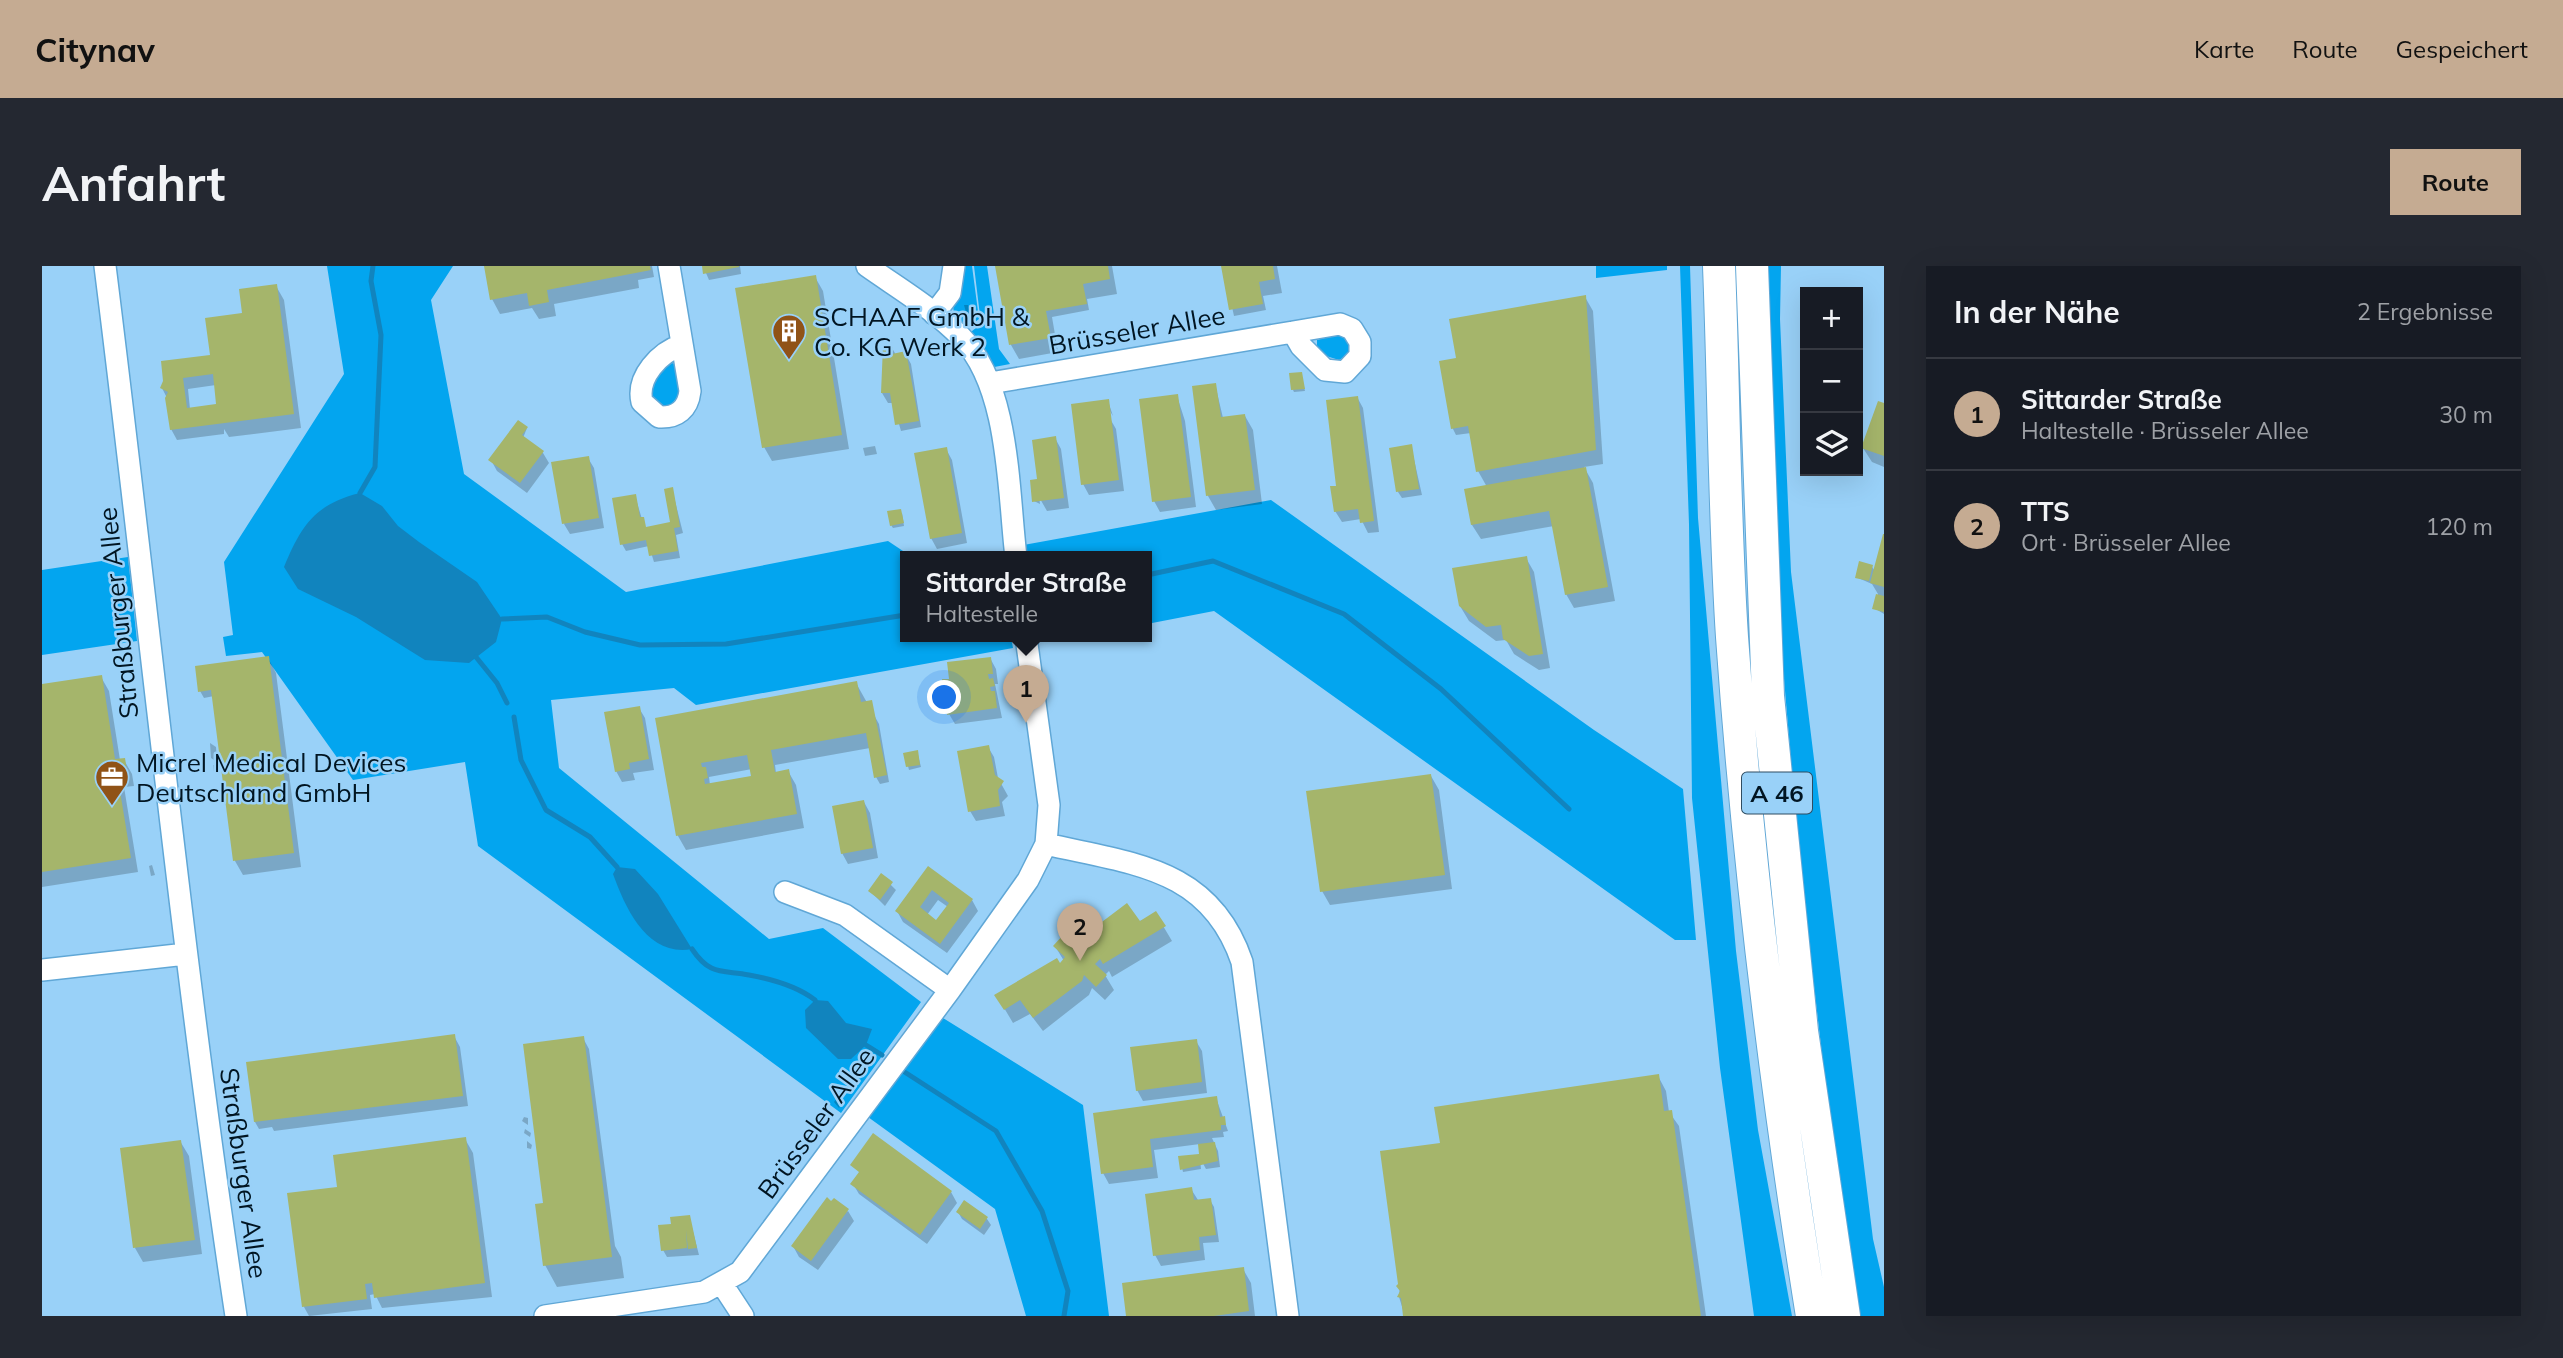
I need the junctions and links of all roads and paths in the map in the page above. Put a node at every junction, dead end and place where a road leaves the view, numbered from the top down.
1 (105, 266) edge
2 (669, 266) edge
3 (867, 266) edge
4 (954, 266) edge
5 (1719, 266) edge
6 (1752, 266) edge
7 (934, 314) junction
8 (1293, 332) dead end
9 (682, 345) dead end
10 (990, 383) junction
11 (1015, 551) edge
12 (1028, 642) edge
13 (1046, 844) junction
14 (785, 892) dead end
15 (186, 954) junction
16 (42, 970) edge
17 (950, 990) junction
18 (722, 1284) junction
19 (236, 1316) edge
20 (545, 1316) edge
21 (743, 1316) edge
22 (1288, 1316) edge
23 (1812, 1316) edge
24 (1844, 1316) edge

1 - 15 street, Straßburger Allee
2 - 9 street
3 - 7 street
4 - 7 street
5 - 23 highway, A 46
6 - 24 highway, A 46
7 - 10 street
8 - 10 street, Brüsseler Allee
10 - 11 street
12 - 13 street, Brüsseler Allee
13 - 17 street, Brüsseler Allee
13 - 22 street
14 - 17 street
15 - 16 street
15 - 19 street, Straßburger Allee
17 - 18 street, Brüsseler Allee
18 - 20 street, Brüsseler Allee
18 - 21 street

